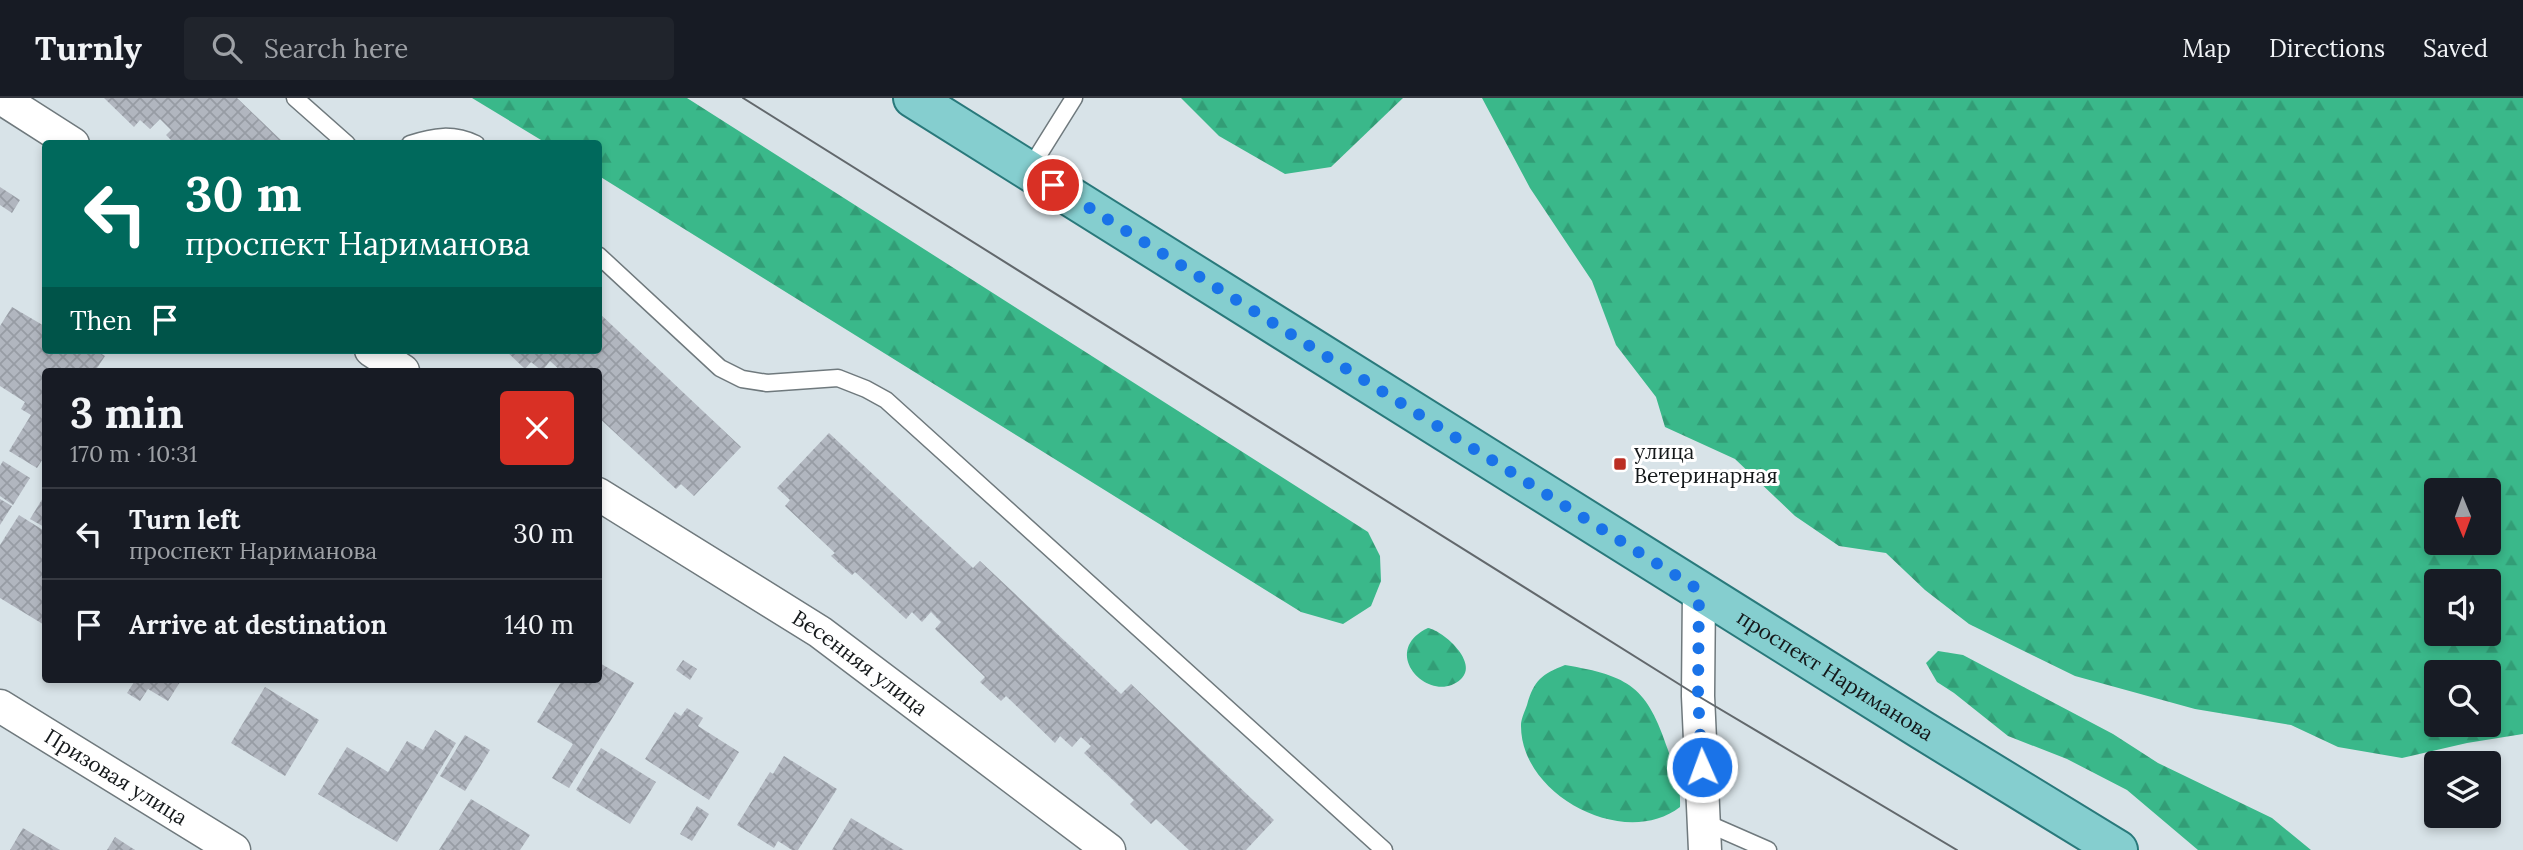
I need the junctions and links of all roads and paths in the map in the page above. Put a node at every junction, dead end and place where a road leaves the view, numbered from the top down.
1 (1, 98) edge
2 (295, 98) edge
3 (913, 98) edge
4 (1074, 98) edge
5 (68, 140) edge
6 (342, 140) edge
7 (422, 140) edge
8 (468, 140) edge
9 (1029, 170) junction
10 (602, 259) edge
11 (602, 496) edge
12 (1699, 590) junction
13 (0, 706) edge
14 (1704, 836) edge
15 (234, 850) edge
16 (1109, 850) edge
17 (1384, 850) edge
18 (1768, 850) edge
19 (2118, 850) edge

1 - 5 street
2 - 6 lane
3 - 9 main road, проспект Нариманова
4 - 9 lane
7 - 8 lane
9 - 12 main road, проспект Нариманова
10 - 17 lane
11 - 16 street, Весенняя улица
12 - 14 street
12 - 19 main road, проспект Нариманова
13 - 15 street, Призовая улица
14 - 18 lane

